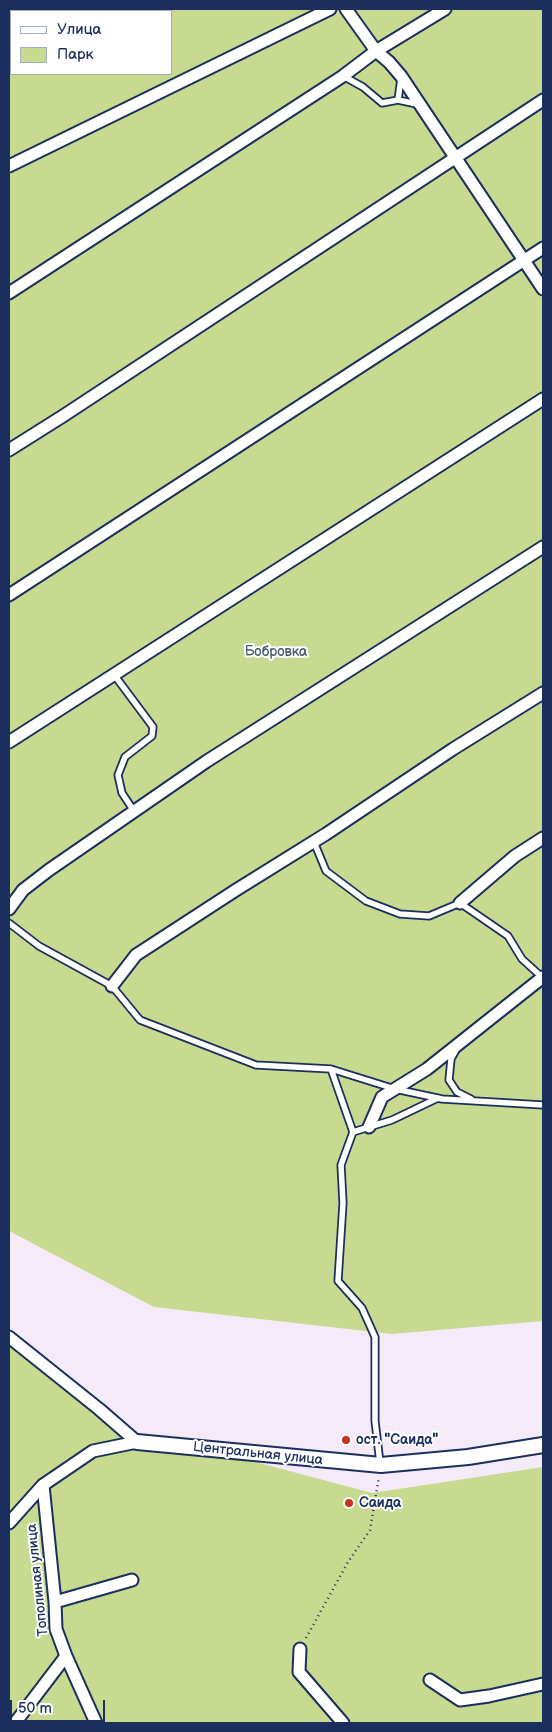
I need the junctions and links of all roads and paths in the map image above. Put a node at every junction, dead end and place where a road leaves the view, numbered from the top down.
1 (330, 9) edge
2 (346, 9) edge
3 (445, 9) edge
4 (376, 51) junction
5 (343, 76) junction
6 (401, 76) junction
7 (398, 100) junction
8 (543, 100) edge
9 (420, 104) junction
10 (455, 158) junction
11 (9, 166) edge
12 (543, 248) edge
13 (524, 260) junction
14 (543, 289) edge
15 (9, 294) edge
16 (543, 399) edge
17 (9, 450) edge
18 (543, 548) edge
19 (9, 595) edge
20 (114, 676) junction
21 (543, 693) edge
22 (9, 742) edge
23 (134, 811) junction
24 (543, 838) edge
25 (314, 842) junction
26 (460, 903) junction
27 (9, 909) edge
28 (9, 923) edge
29 (543, 977) edge
30 (112, 986) junction
31 (461, 1042) junction
32 (331, 1069) junction
33 (395, 1089) junction
34 (438, 1098) junction
35 (474, 1100) junction
36 (543, 1105) edge
37 (369, 1127) junction
38 (353, 1132) junction
39 (9, 1338) edge
40 (137, 1442) junction
41 (543, 1445) edge
42 (380, 1466) junction
43 (43, 1485) junction
44 (9, 1522) edge
45 (132, 1580) dead end
46 (55, 1602) junction
47 (300, 1648) joint
48 (66, 1656) junction
49 (430, 1680) dead end
50 (543, 1684) edge
51 (15, 1723) edge
52 (96, 1723) edge
53 (343, 1723) edge

1 - 11 street
2 - 4 street
3 - 4 street
4 - 5 street
4 - 6 street
5 - 7 lane
5 - 15 street
6 - 7 lane
6 - 9 street
7 - 9 lane
8 - 10 street
9 - 10 street
10 - 13 street
10 - 17 street
12 - 13 street
13 - 14 street
13 - 19 street
16 - 20 street
18 - 23 street
20 - 22 street
20 - 23 lane
21 - 25 street
23 - 27 street
24 - 26 street
25 - 26 lane
25 - 30 street
26 - 29 lane
28 - 30 lane
29 - 31 street
30 - 32 lane
31 - 33 street
31 - 35 lane
32 - 33 lane
32 - 38 lane
33 - 34 lane
33 - 37 street
34 - 35 lane
34 - 37 lane
35 - 36 lane
37 - 38 lane
38 - 42 lane
39 - 40 street
40 - 42 street, Центральная улица
40 - 43 street
41 - 42 street, Центральная улица
42 - 47 path
43 - 44 street
43 - 46 street, Тополиная улица
45 - 46 street
46 - 48 street, Тополиная улица
47 - 53 street
48 - 51 street
48 - 52 street, Тополиная улица
49 - 50 street

